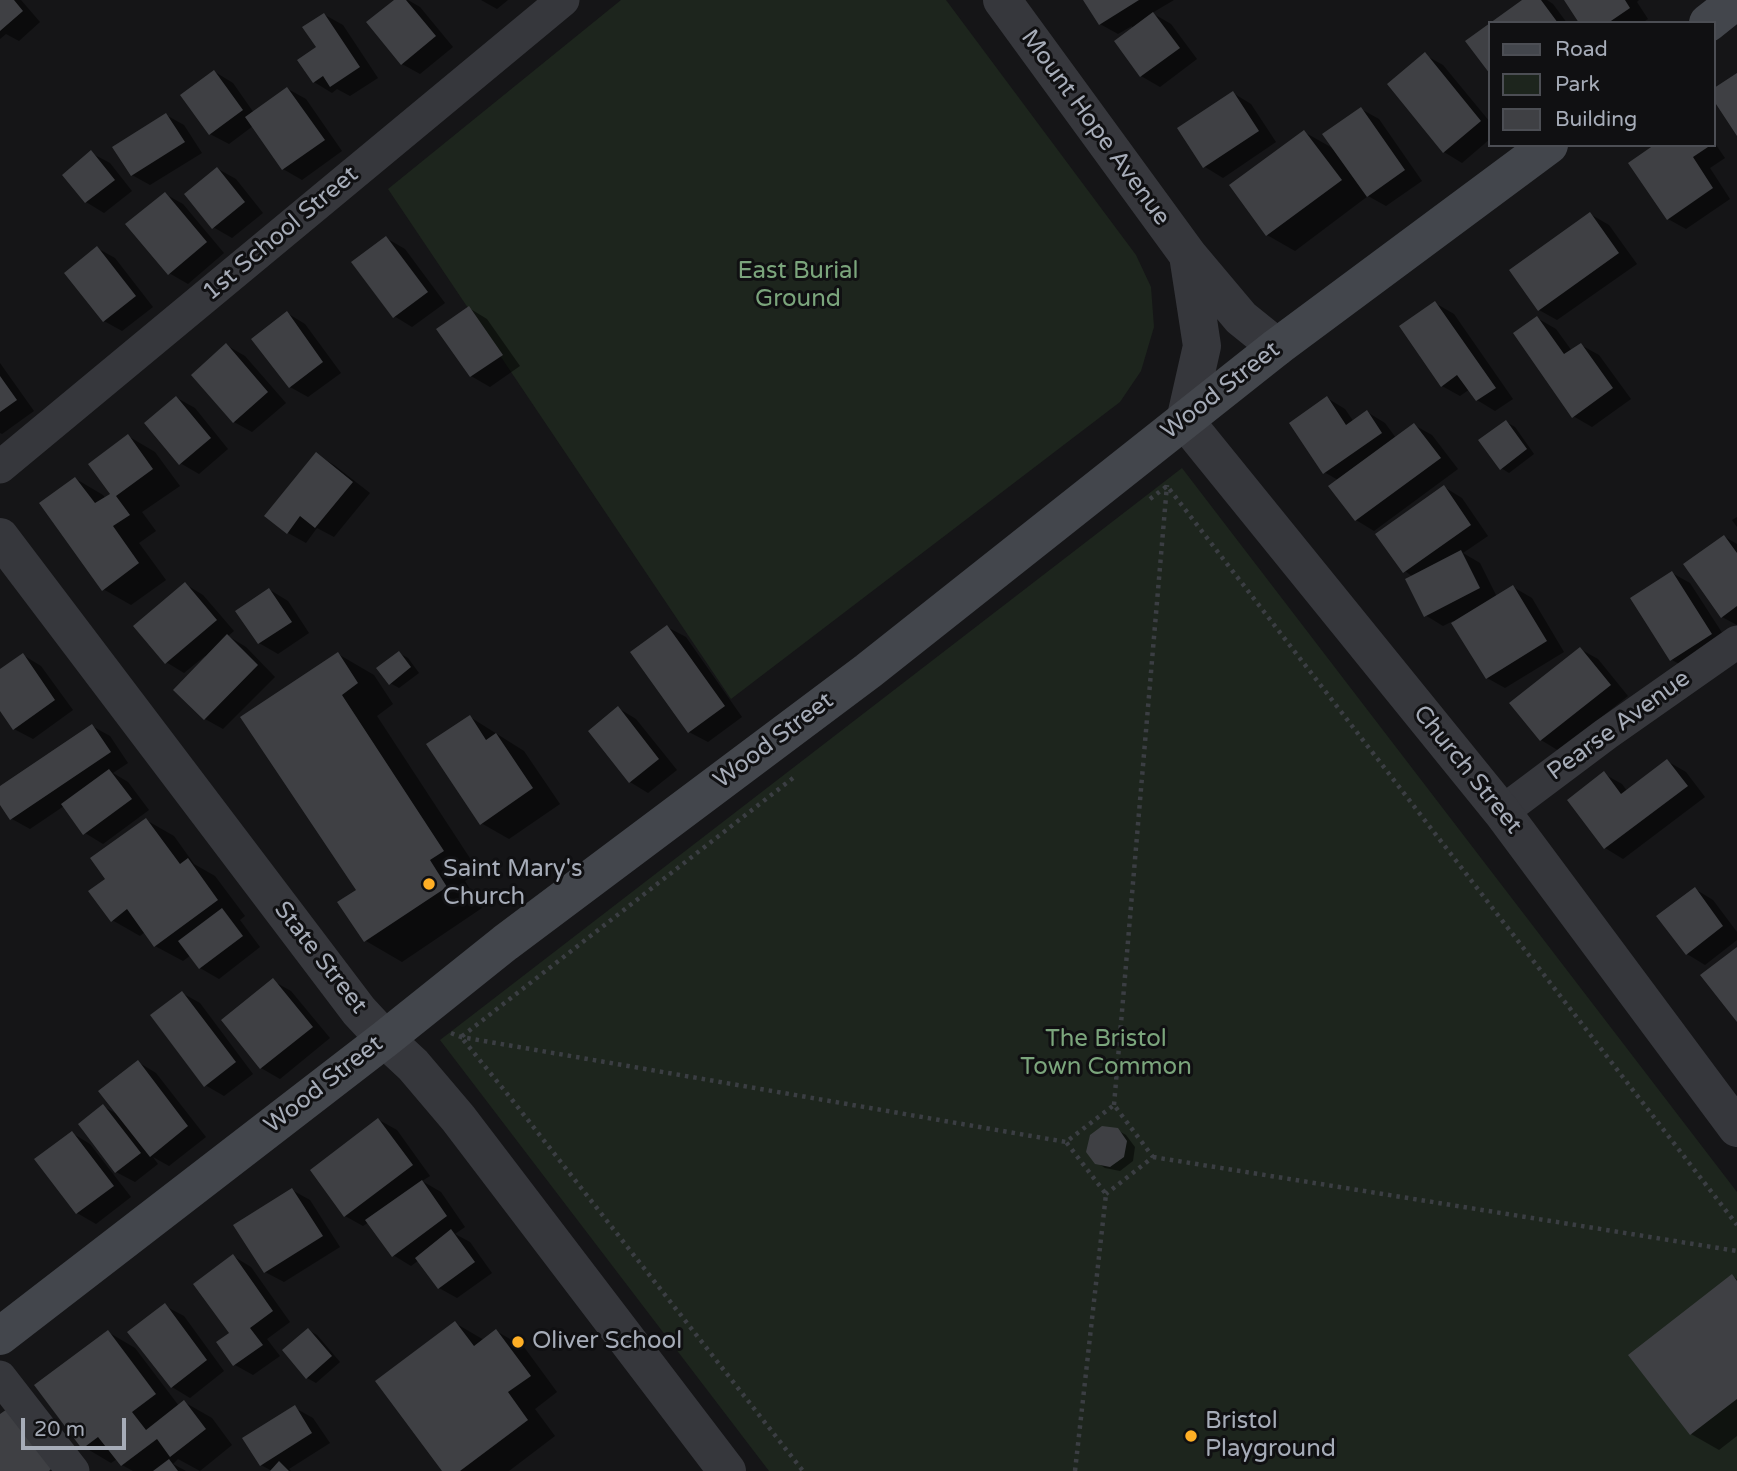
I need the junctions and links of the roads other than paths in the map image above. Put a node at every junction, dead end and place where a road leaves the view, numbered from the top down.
1 (562, 0) edge
2 (1002, 0) edge
3 (1737, 0) edge
4 (1711, 21) edge
5 (1546, 147) edge
6 (1188, 255) junction
7 (1277, 347) junction
8 (1185, 421) junction
9 (0, 467) edge
10 (0, 537) edge
11 (1737, 642) edge
12 (1502, 812) junction
13 (398, 1028) junction
14 (1737, 1128) edge
15 (0, 1336) edge
16 (0, 1377) edge
17 (73, 1471) edge
18 (727, 1471) edge

1 - 9 street, 1st School Street
2 - 6 street, Mount Hope Avenue
3 - 4 main road
5 - 7 main road, Wood Street
6 - 7 street, Mount Hope Avenue
6 - 8 street, Mount Hope Avenue
7 - 8 main road, Wood Street
8 - 12 street, Church Street
8 - 13 main road, Wood Street
10 - 13 street, State Street
11 - 12 street, Pearse Avenue
12 - 14 street, Church Street
13 - 15 main road, Wood Street
13 - 18 street, State Street
16 - 17 street

